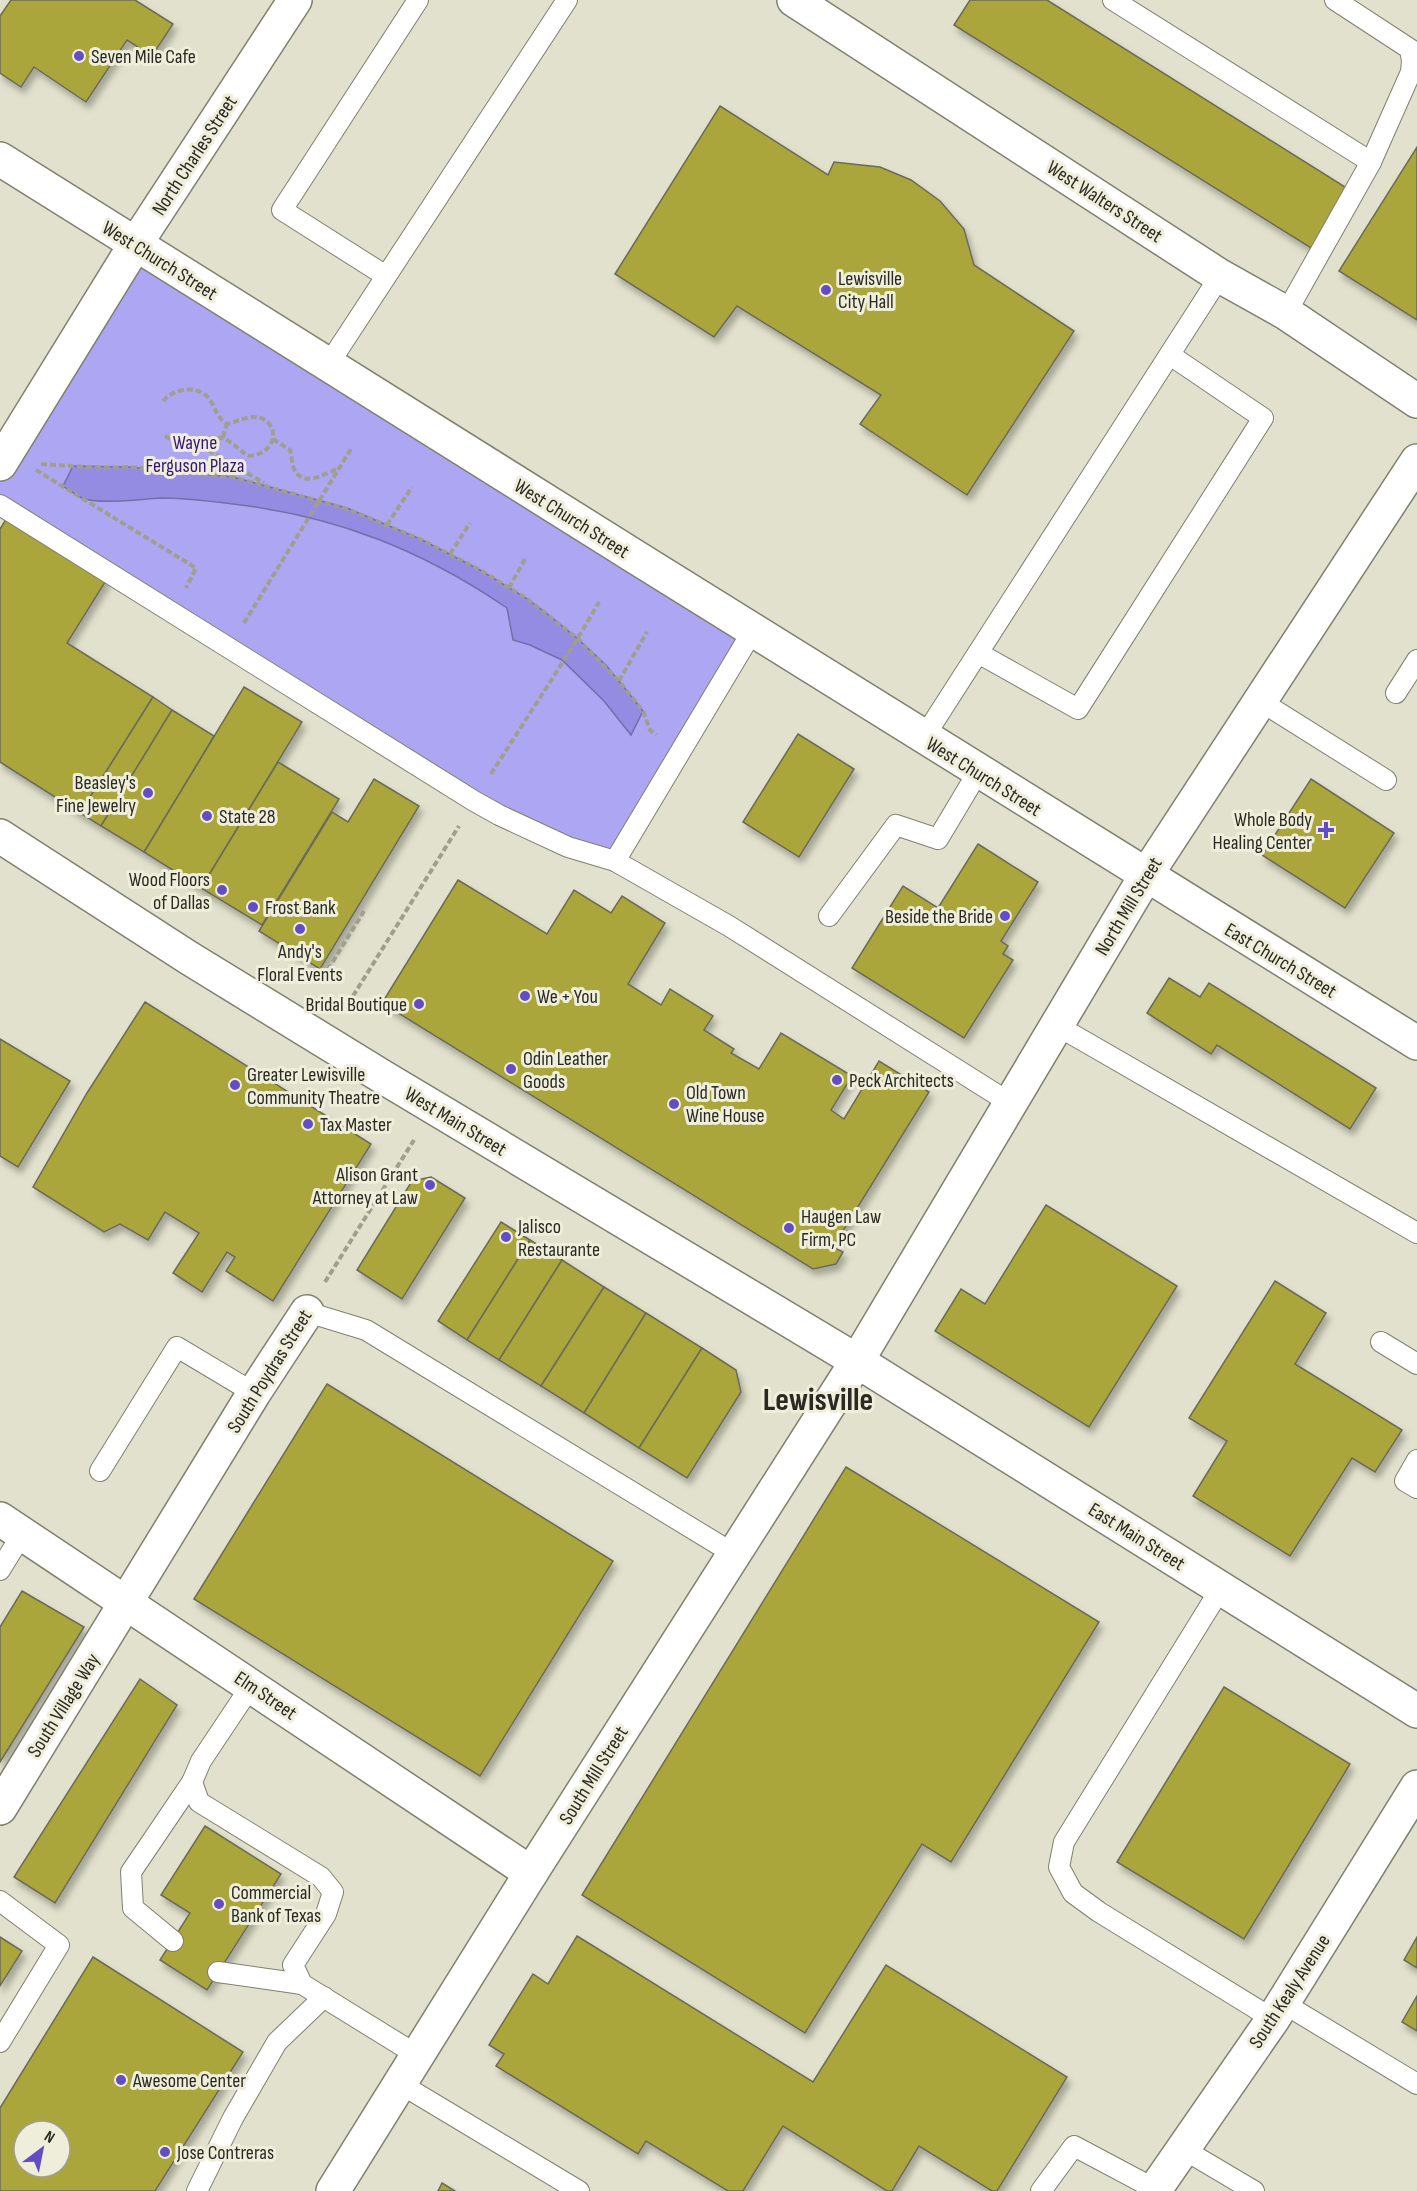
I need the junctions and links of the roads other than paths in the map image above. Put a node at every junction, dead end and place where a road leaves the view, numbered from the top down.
1 (418, 0) edge
2 (567, 0) edge
3 (794, 0) edge
4 (1113, 0) edge
5 (1335, 0) edge
6 (293, 1) edge
7 (0, 159) edge
8 (1371, 162) junction
9 (135, 245) junction
10 (386, 276) junction
11 (1221, 276) junction
12 (1286, 313) junction
13 (1170, 355) junction
14 (328, 365) junction
15 (1417, 401) edge
16 (10, 459) edge
17 (1417, 461) edge
18 (0, 505) edge
19 (752, 632) junction
20 (978, 653) junction
21 (1417, 660) edge
22 (1396, 693) dead end
23 (1260, 701) junction
24 (924, 737) junction
25 (978, 772) junction
26 (1386, 780) dead end
27 (0, 836) edge
28 (615, 861) junction
29 (1145, 877) junction
30 (829, 916) dead end
31 (1056, 1025) junction
32 (1417, 1043) edge
33 (1010, 1103) junction
34 (1417, 1233) edge
35 (307, 1312) joint
36 (1381, 1342) dead end
37 (856, 1361) junction
38 (1417, 1364) edge
39 (254, 1393) junction
40 (1417, 1460) edge
41 (100, 1471) dead end
42 (1417, 1488) edge
43 (11, 1527) edge
44 (734, 1554) junction
45 (0, 1570) edge
46 (1221, 1588) junction
47 (126, 1602) junction
48 (251, 1686) junction
49 (1417, 1711) edge
50 (192, 1782) junction
51 (1417, 1787) edge
52 (0, 1808) edge
53 (531, 1873) junction
54 (0, 1901) edge
55 (172, 1941) dead end
56 (218, 1972) dead end
57 (302, 1984) junction
58 (324, 1997) junction
59 (1278, 2011) junction
60 (0, 2042) edge
61 (417, 2055) junction
62 (399, 2083) junction
63 (1417, 2084) edge
64 (1183, 2149) junction
65 (1155, 2190) edge
66 (197, 2191) edge
67 (333, 2191) edge
68 (579, 2191) edge
69 (1041, 2191) edge
70 (1254, 2191) edge

1 - 10 lane
2 - 10 lane
3 - 11 main road, West Walters Street
4 - 8 lane
5 - 8 lane
6 - 9 main road, North Charles Street
7 - 9 main road, West Church Street
8 - 12 lane
9 - 14 main road, West Church Street
9 - 16 main road, North Charles Street
10 - 14 lane
11 - 12 main road, West Walters Street
11 - 13 lane
12 - 15 main road, West Walters Street
13 - 20 lane
13 - 20 lane
14 - 19 main road, West Church Street
17 - 23 main road, North Mill Street
18 - 28 lane
19 - 24 main road, West Church Street
19 - 28 lane
20 - 24 lane
21 - 22 lane
23 - 26 lane
23 - 29 main road, North Mill Street
24 - 25 main road, West Church Street
25 - 29 main road, West Church Street
25 - 30 lane
27 - 37 main road, West Main Street
28 - 33 lane
29 - 31 main road, North Mill Street
29 - 32 main road, East Church Street
31 - 33 main road, North Mill Street
31 - 34 lane
33 - 37 main road, North Mill Street
35 - 39 main road, South Poydras Street
35 - 44 lane
36 - 38 lane
37 - 44 main road, South Mill Street
37 - 46 main road, East Main Street
39 - 41 lane
39 - 47 main road, South Poydras Street
40 - 42 lane
43 - 45 lane
43 - 47 main road, Elm Street
44 - 53 main road, South Mill Street
46 - 49 main road, East Main Street
46 - 59 lane
47 - 48 main road, Elm Street
47 - 52 main road, South Village Way
48 - 50 lane
48 - 53 main road, Elm Street
50 - 55 lane
50 - 57 lane
51 - 59 main road, South Kealy Avenue
53 - 61 main road, South Mill Street
54 - 60 lane
56 - 57 lane
57 - 58 lane
58 - 61 lane
58 - 66 lane
59 - 63 lane
59 - 64 main road, South Kealy Avenue
61 - 62 main road, South Mill Street
62 - 67 main road, South Mill Street
62 - 68 lane
64 - 65 main road, South Kealy Avenue
64 - 70 lane
65 - 69 lane

